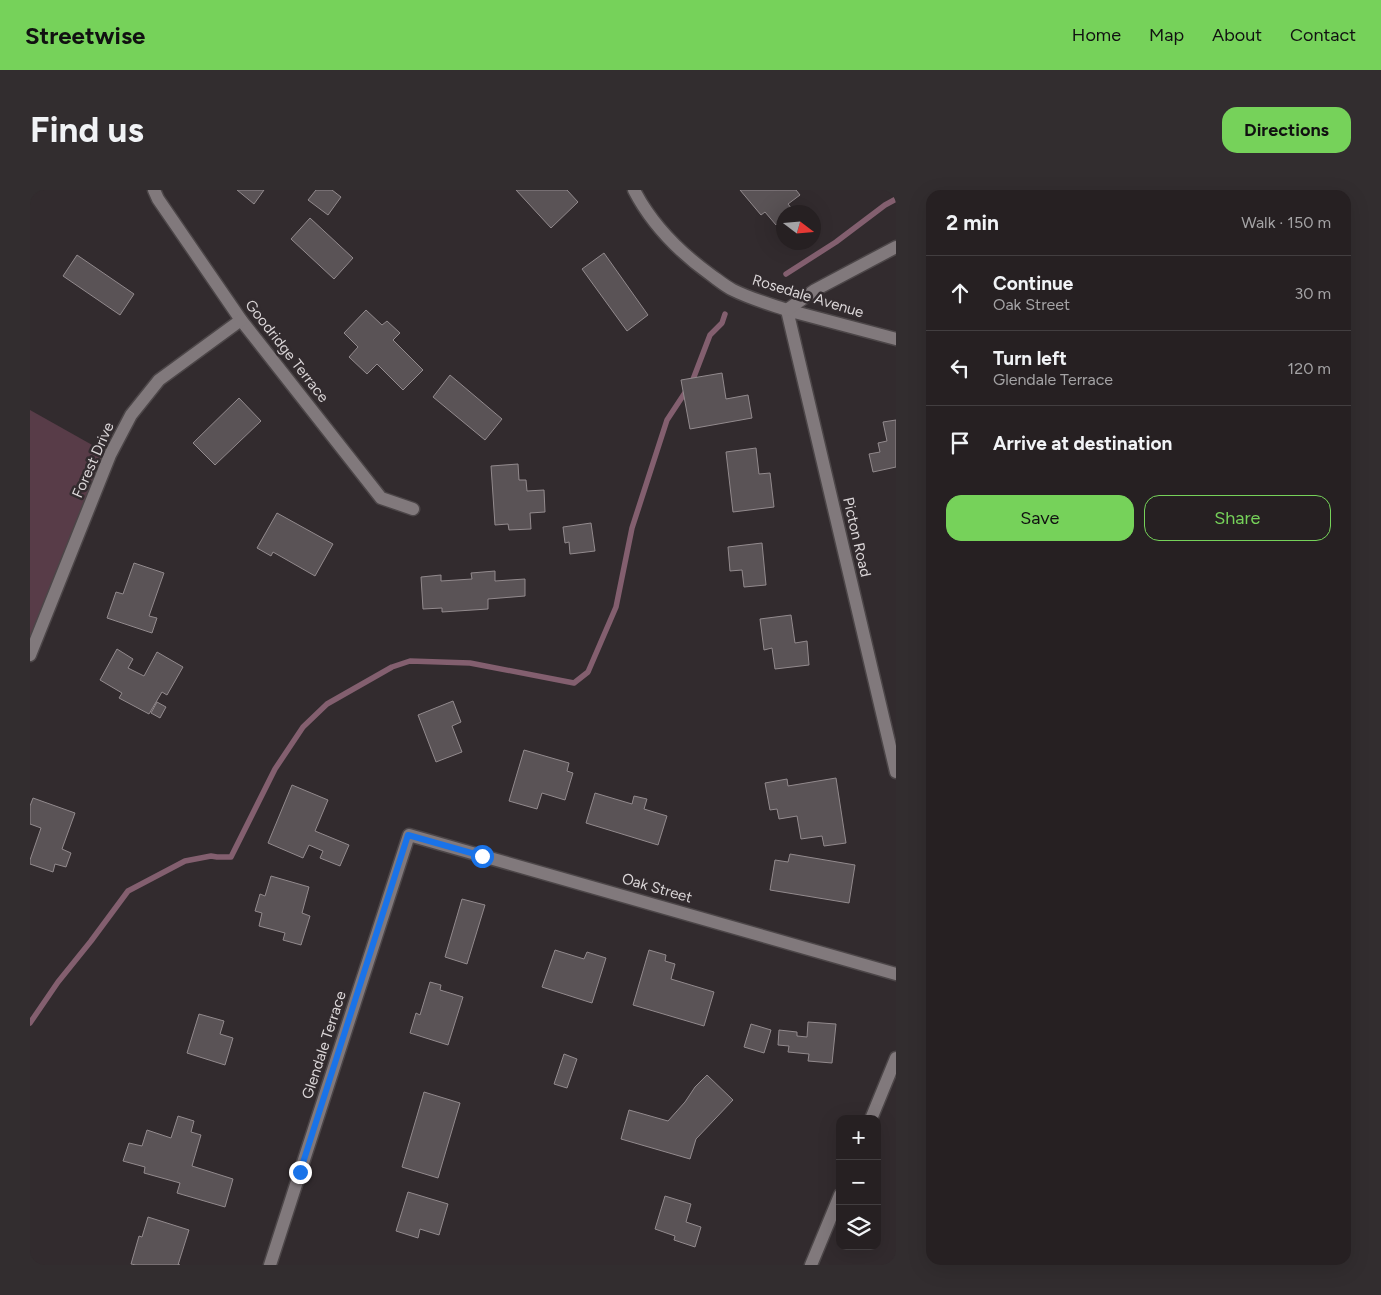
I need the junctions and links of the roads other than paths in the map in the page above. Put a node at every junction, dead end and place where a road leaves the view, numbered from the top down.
1 (154, 190) edge
2 (634, 190) edge
3 (896, 247) edge
4 (787, 310) junction
5 (241, 320) junction
6 (896, 339) edge
7 (413, 509) dead end
8 (30, 655) edge
9 (896, 772) edge
10 (408, 835) joint
11 (896, 974) edge
12 (896, 1058) edge
13 (873, 1115) edge
14 (836, 1205) edge
15 (270, 1265) edge
16 (811, 1265) edge

1 - 5 street, Goodridge Terrace
2 - 4 street, Rosedale Avenue
3 - 4 street
4 - 6 street, Rosedale Avenue
4 - 9 street, Picton Road
5 - 7 street, Goodridge Terrace
5 - 8 street, Forest Drive
10 - 11 street, Oak Street
10 - 15 street, Glendale Terrace
12 - 13 street
14 - 16 street

